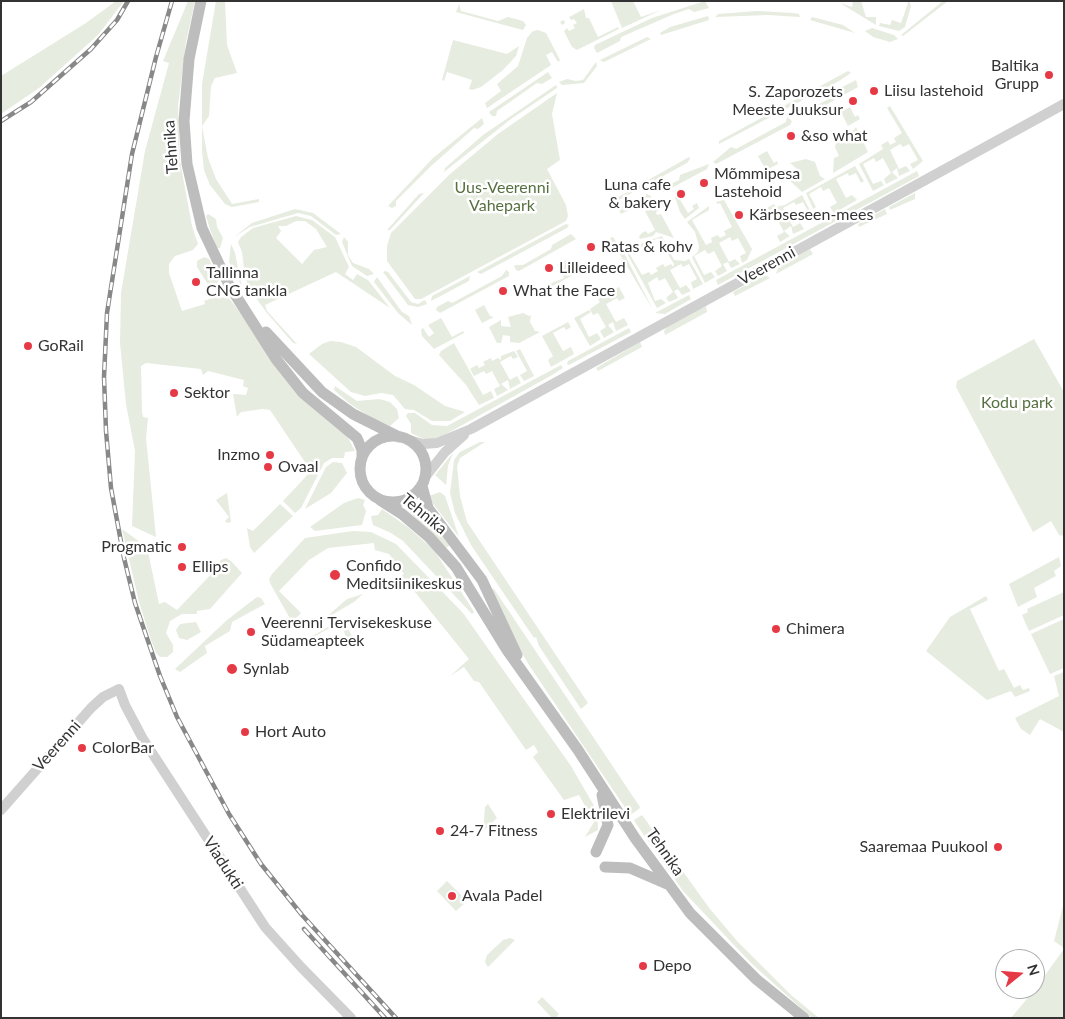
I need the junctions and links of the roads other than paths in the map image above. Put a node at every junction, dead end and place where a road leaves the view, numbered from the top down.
1 (201, 1) edge
2 (1064, 104) edge
3 (228, 285) junction
4 (471, 428) junction
5 (404, 438) junction
6 (362, 457) junction
7 (424, 481) junction
8 (380, 500) junction
9 (529, 680) junction
10 (119, 690) joint
11 (597, 781) junction
12 (1, 810) edge
13 (596, 852) dead end
14 (605, 867) dead end
15 (668, 885) junction
16 (351, 1018) edge
17 (804, 1018) edge

1 - 3 main road, Tehnika
2 - 4 street, Veerenni
3 - 5 main road, Tehnika
3 - 6 main road, Tehnika
4 - 5 street, Veerenni
4 - 7 street, Veerenni
5 - 6 main road
5 - 7 main road
6 - 8 main road
7 - 8 main road
7 - 9 main road, Tehnika
8 - 9 main road, Tehnika
9 - 11 main road, Tehnika
10 - 12 street, Veerenni
10 - 16 street, Viadukti
11 - 13 main road
11 - 15 main road, Tehnika
14 - 15 main road
15 - 17 main road, Tehnika

